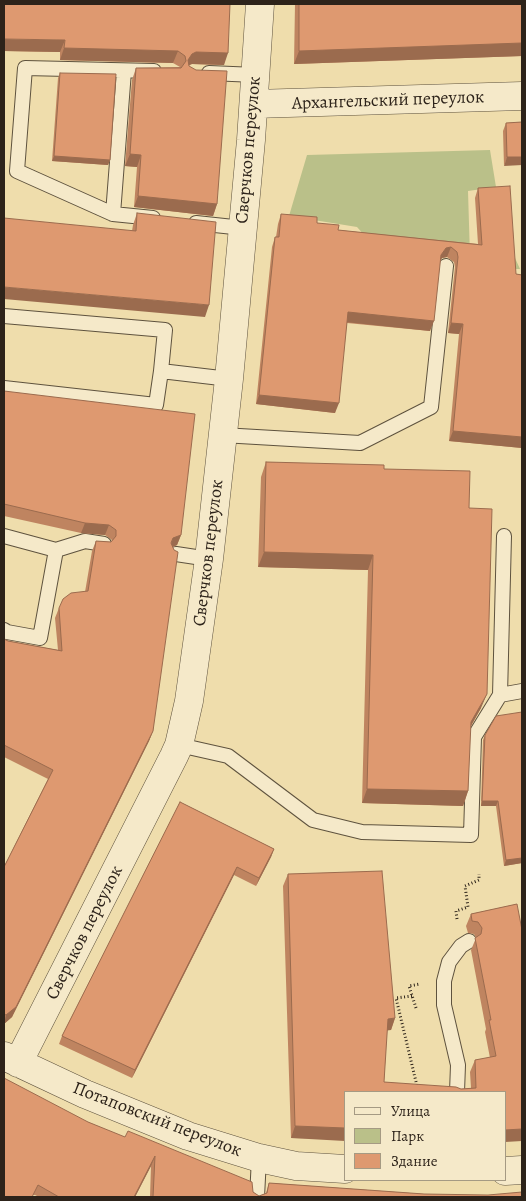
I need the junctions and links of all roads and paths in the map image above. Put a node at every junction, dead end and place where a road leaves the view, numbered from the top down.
1 (260, 4) edge
2 (124, 71) junction
3 (163, 72) edge
4 (200, 73) edge
5 (256, 74) junction
6 (522, 96) edge
7 (254, 104) junction
8 (113, 214) junction
9 (162, 219) edge
10 (182, 221) edge
11 (243, 228) junction
12 (446, 266) edge
13 (4, 316) edge
14 (161, 371) junction
15 (229, 379) junction
16 (4, 388) edge
17 (222, 435) junction
18 (4, 536) edge
19 (504, 536) dead end
20 (104, 544) edge
21 (56, 550) junction
22 (176, 554) edge
23 (210, 560) junction
24 (4, 630) edge
25 (522, 691) edge
26 (500, 695) junction
27 (179, 745) junction
28 (469, 941) dead end
29 (412, 996) dead end
30 (11, 1059) edge
31 (418, 1090) edge
32 (457, 1091) edge
33 (259, 1158) junction
34 (344, 1169) edge
35 (522, 1170) edge
36 (506, 1171) edge
37 (257, 1197) edge

1 - 5 street, Сверчков переулок
2 - 3 lane
2 - 8 lane
2 - 8 lane
4 - 5 lane
5 - 7 street, Сверчков переулок
6 - 7 street, Архангельский переулок
7 - 11 street, Сверчков переулок
8 - 9 lane
10 - 11 lane
11 - 15 street, Сверчков переулок
12 - 17 lane
13 - 14 lane
14 - 15 lane
14 - 16 lane
15 - 17 street, Сверчков переулок
17 - 23 street, Сверчков переулок
18 - 21 lane
19 - 26 lane
20 - 21 lane
21 - 24 lane
22 - 23 lane
23 - 27 street, Сверчков переулок
25 - 26 lane
26 - 27 lane
27 - 30 street, Сверчков переулок
28 - 32 lane
29 - 31 path
30 - 33 street, Потаповский переулок
33 - 34 street, Потаповский переулок
33 - 37 lane
35 - 36 street

